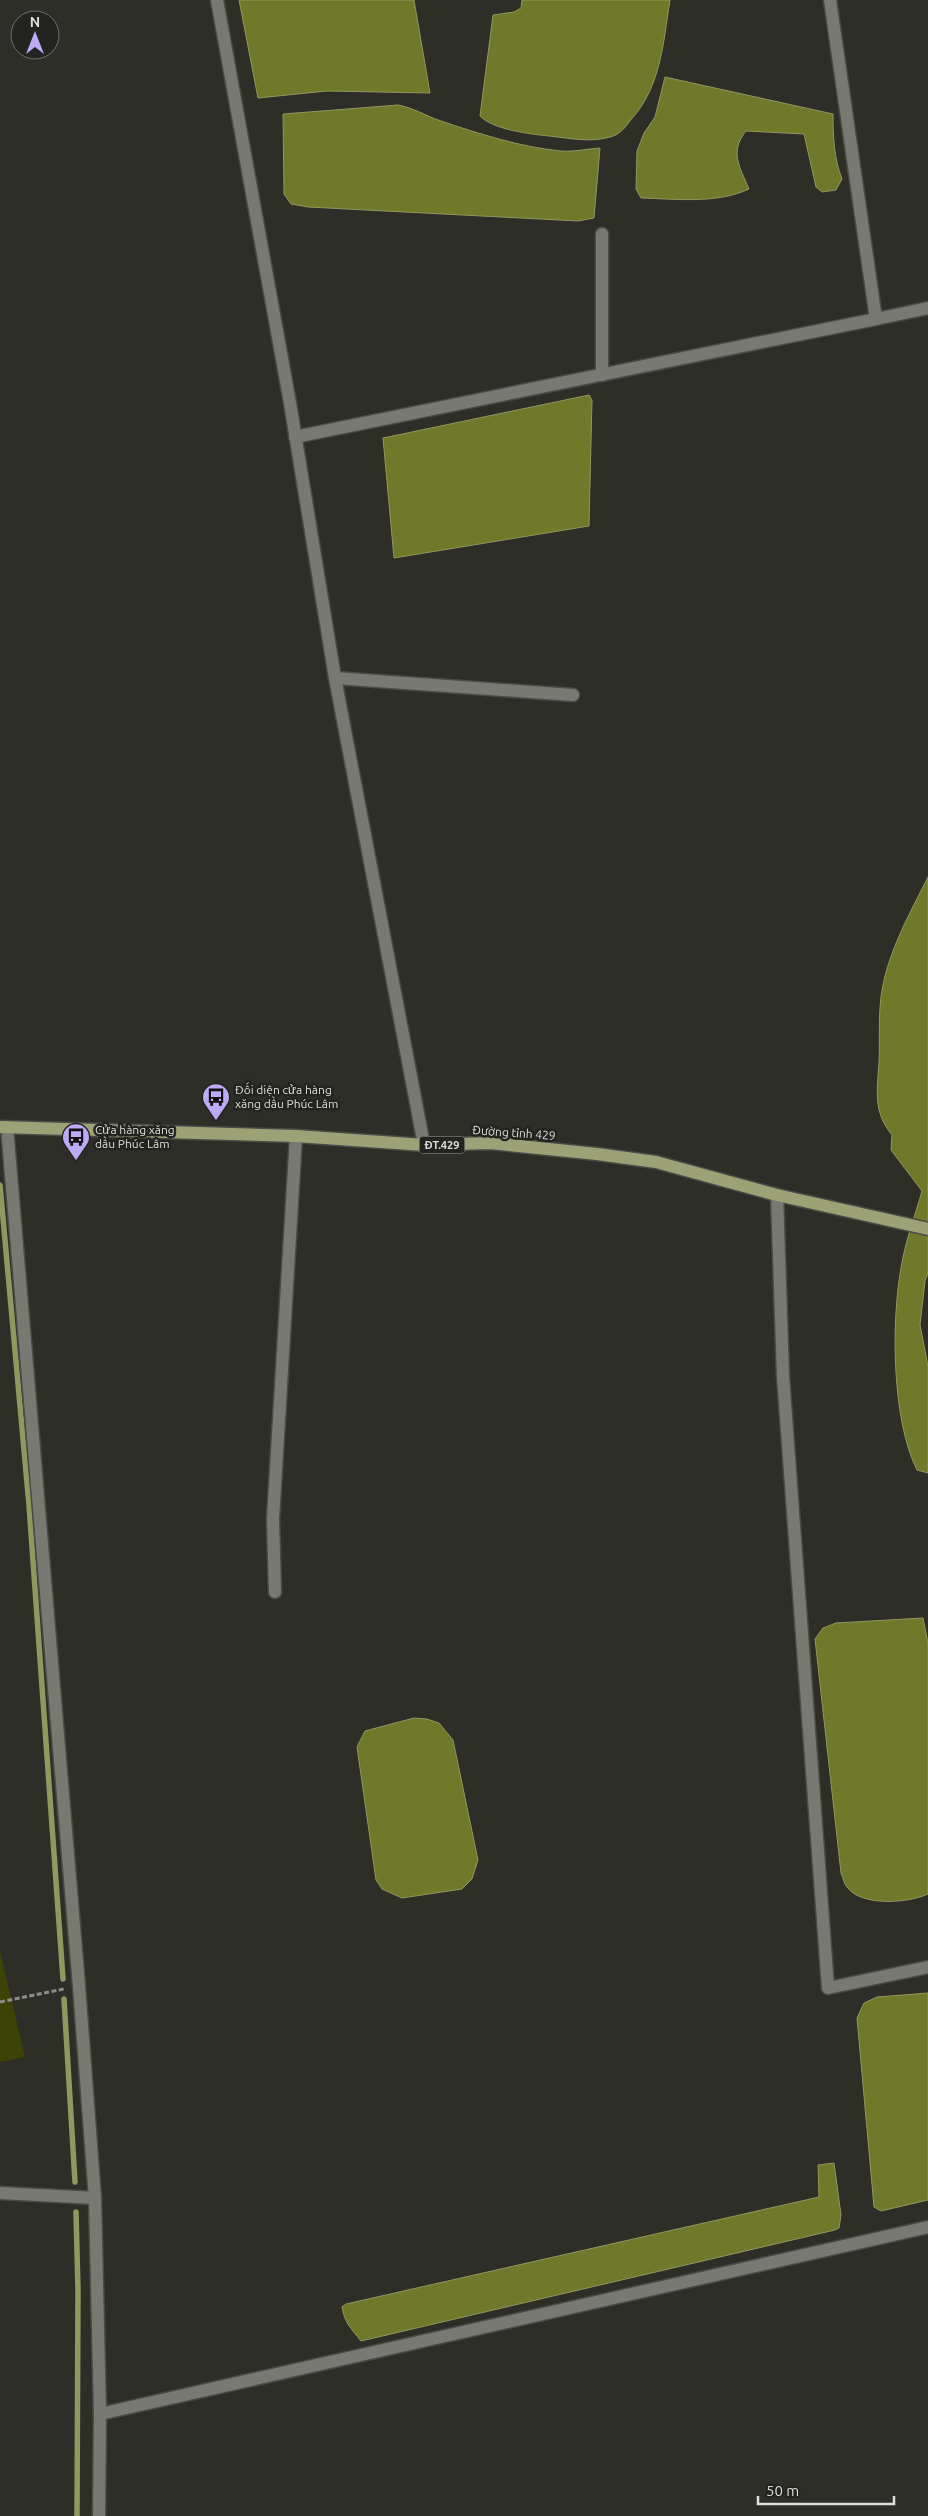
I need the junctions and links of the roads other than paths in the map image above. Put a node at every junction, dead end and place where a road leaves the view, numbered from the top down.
1 (217, 0) edge
2 (830, 0) edge
3 (602, 234) dead end
4 (928, 308) edge
5 (876, 319) junction
6 (602, 375) junction
7 (295, 437) junction
8 (335, 678) junction
9 (573, 695) dead end
10 (4, 1127) edge
11 (296, 1136) junction
12 (424, 1145) junction
13 (777, 1195) junction
14 (928, 1229) edge
15 (275, 1592) dead end
16 (928, 1966) edge
17 (0, 2193) edge
18 (95, 2198) junction
19 (928, 2227) edge
20 (100, 2414) junction
21 (99, 2516) edge

1 - 7 street
2 - 5 street
3 - 6 street
4 - 5 street
5 - 6 street
6 - 7 street
7 - 8 street
8 - 9 street
8 - 12 street
10 - 11 main road, Đường tỉnh 429 / ĐT.429
10 - 18 street
11 - 12 main road, Đường tỉnh 429 / ĐT.429
11 - 15 street
12 - 13 main road, Đường tỉnh 429 / ĐT.429
13 - 14 main road, Đường tỉnh 429 / ĐT.429
13 - 16 street
17 - 18 street
18 - 20 street
19 - 20 street
20 - 21 street

